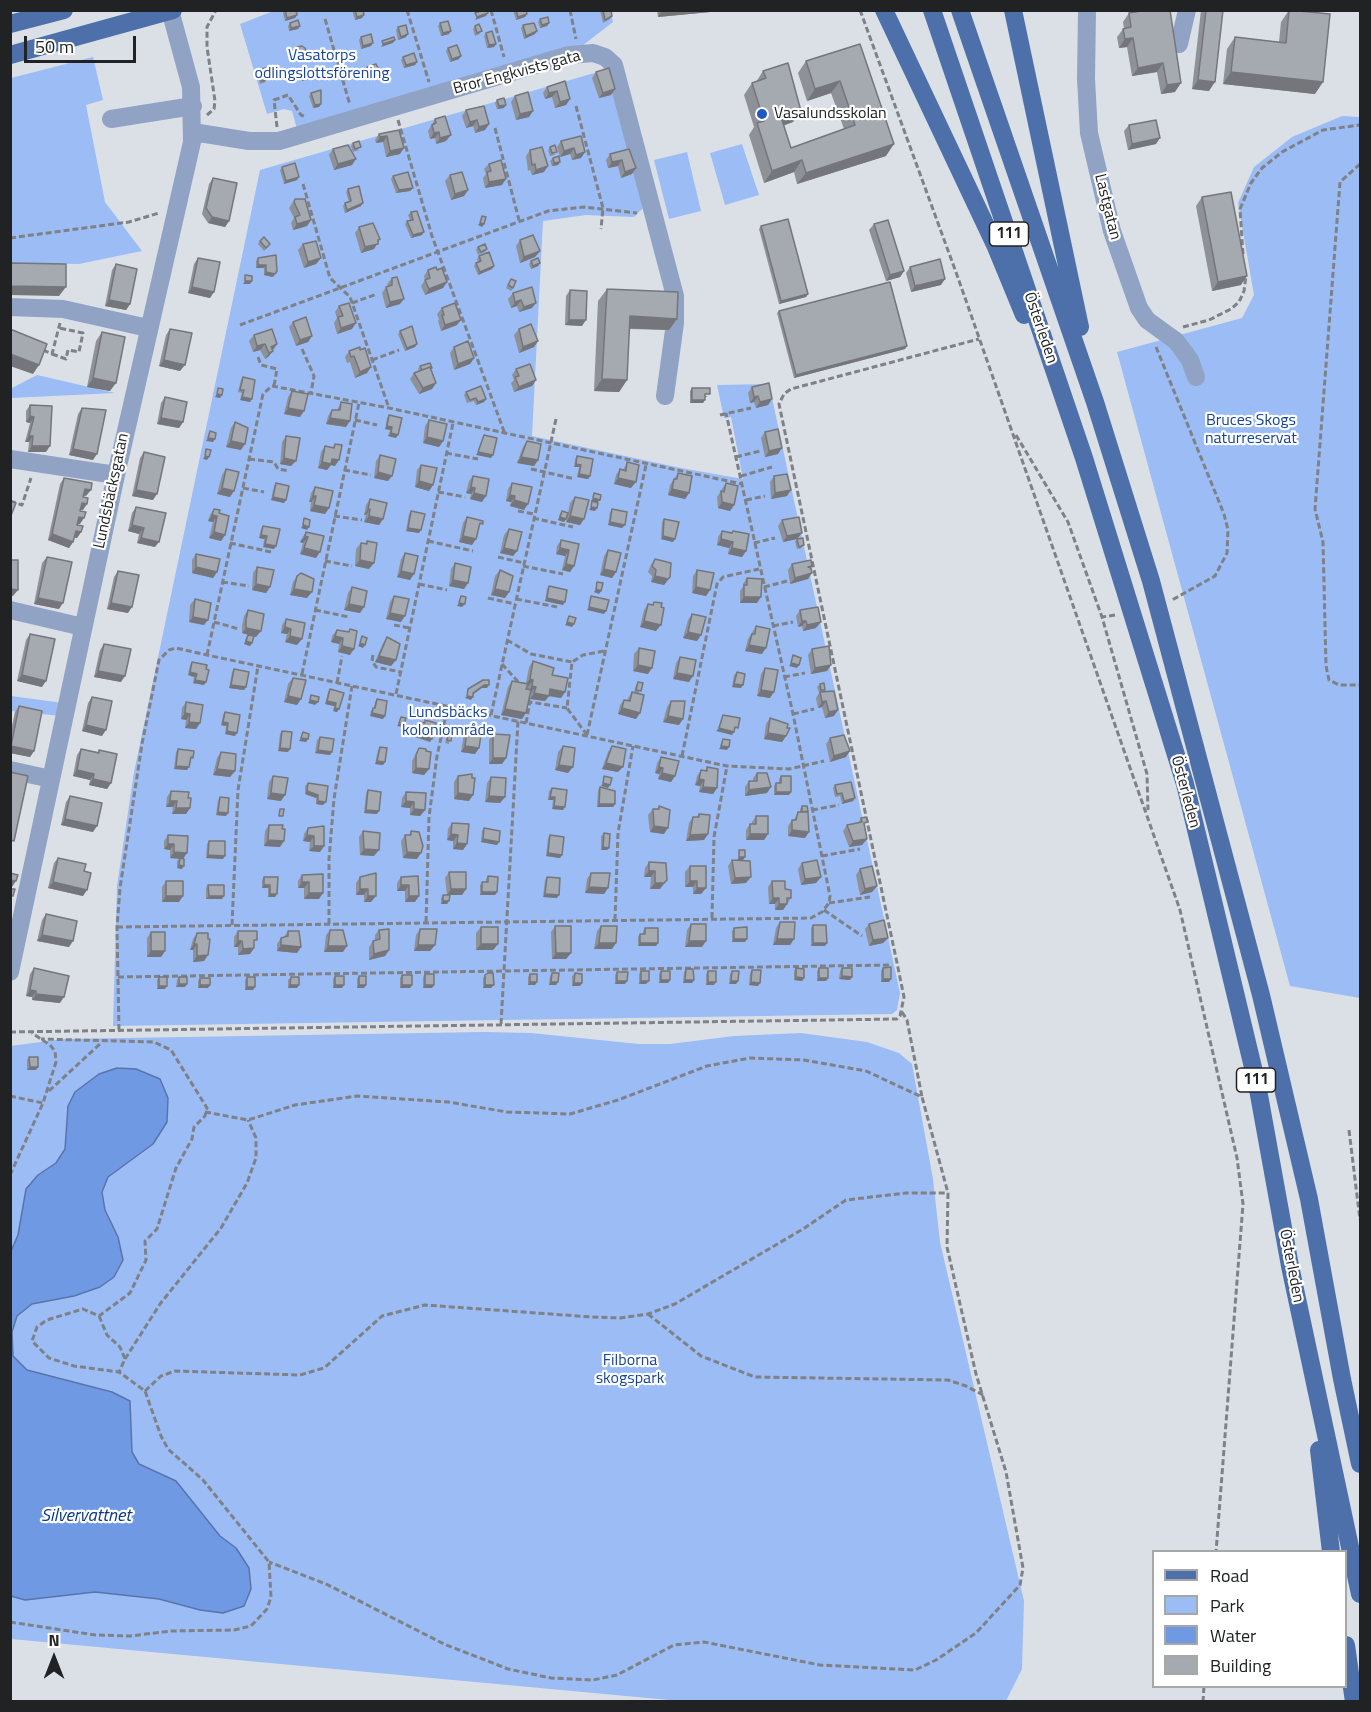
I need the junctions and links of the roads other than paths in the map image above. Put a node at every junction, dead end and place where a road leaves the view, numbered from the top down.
1 (64, 10) edge
2 (884, 10) edge
3 (932, 10) edge
4 (960, 10) edge
5 (1013, 10) edge
6 (1087, 10) edge
7 (1187, 10) edge
8 (171, 11) edge
9 (10, 24) edge
10 (1179, 44) dead end
11 (10, 55) edge
12 (193, 118) junction
13 (111, 119) dead end
14 (10, 307) edge
15 (148, 328) junction
16 (1196, 377) dead end
17 (665, 396) dead end
18 (1095, 402) junction
19 (1084, 458) junction
20 (10, 459) edge
21 (116, 475) junction
22 (10, 610) edge
23 (83, 627) junction
24 (10, 770) edge
25 (51, 779) junction
26 (14, 927) edge
27 (10, 972) edge
28 (1328, 1302) junction
29 (1305, 1338) junction
30 (1360, 1423) edge
31 (1360, 1464) edge
32 (1331, 1550) edge
33 (1360, 1594) edge
34 (1347, 1652) edge
35 (1354, 1701) edge

1 - 9 main road
2 - 19 main road
3 - 19 main road, Österleden / 111
4 - 18 main road, Österleden / 111
5 - 18 main road
6 - 16 street, Lastgatan
7 - 10 street
8 - 11 main road
8 - 12 street, Lundsbäcksgatan
12 - 13 street, Bror Engkvists gata
12 - 15 street, Lundsbäcksgatan
12 - 17 street, Bror Engkvists gata
14 - 15 street
15 - 21 street, Lundsbäcksgatan
18 - 28 main road, Österleden / 111
19 - 29 main road, Österleden / 111
20 - 21 street
21 - 23 street, Lundsbäcksgatan
22 - 23 street
23 - 25 street, Lundsbäcksgatan
24 - 25 street
25 - 26 street, Lundsbäcksgatan
26 - 27 street, Lundsbäcksgatan
28 - 30 main road
28 - 31 main road, Österleden / 111
29 - 32 main road
29 - 33 main road, Österleden / 111
34 - 35 main road

